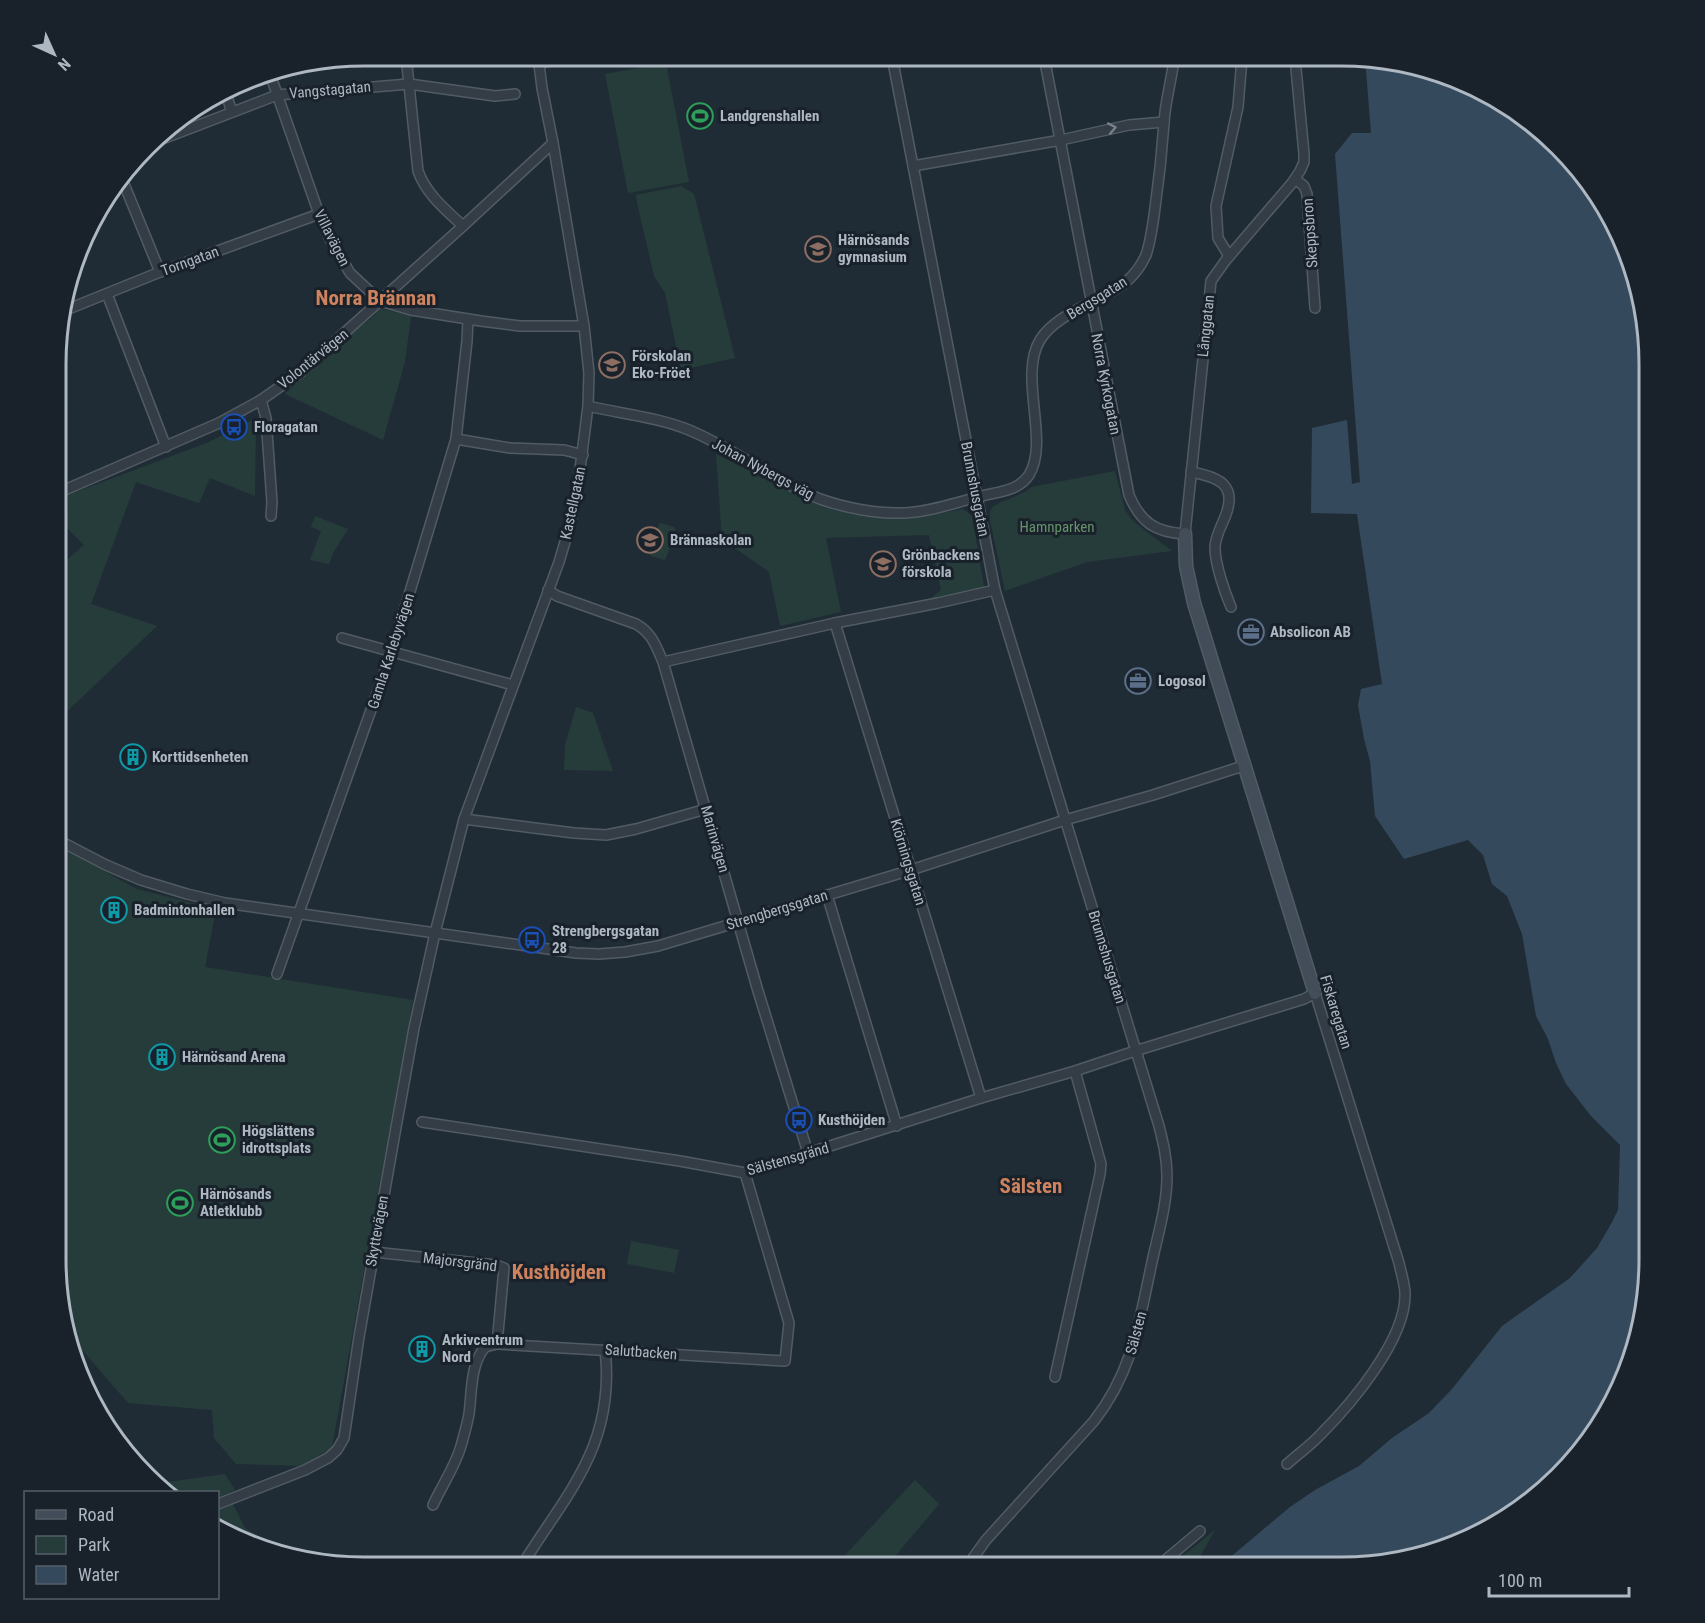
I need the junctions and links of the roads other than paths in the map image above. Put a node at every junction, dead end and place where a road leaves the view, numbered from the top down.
1 (407, 66) edge
2 (540, 66) edge
3 (894, 66) edge
4 (1046, 66) edge
5 (1173, 66) edge
6 (1241, 66) edge
7 (1296, 66) edge
8 (272, 81) edge
9 (409, 84) junction
10 (515, 94) dead end
11 (277, 95) junction
12 (228, 99) edge
13 (232, 112) junction
14 (1164, 122) junction
15 (176, 134) edge
16 (1061, 140) junction
17 (553, 143) junction
18 (913, 166) junction
19 (1295, 178) junction
20 (125, 187) edge
21 (319, 214) junction
22 (463, 226) junction
23 (1229, 256) junction
24 (160, 272) junction
25 (107, 294) junction
26 (380, 301) junction
27 (1091, 303) junction
28 (72, 308) edge
29 (1315, 308) dead end
30 (468, 319) junction
31 (584, 326) junction
32 (261, 400) junction
33 (588, 406) junction
34 (456, 439) junction
35 (166, 447) junction
36 (583, 455) junction
37 (1191, 472) junction
38 (66, 489) edge
39 (977, 497) junction
40 (270, 516) dead end
41 (1185, 534) junction
42 (548, 590) junction
43 (995, 590) junction
44 (1231, 608) dead end
45 (836, 625) junction
46 (342, 638) dead end
47 (392, 651) junction
48 (663, 662) junction
49 (513, 685) junction
50 (1243, 766) junction
51 (706, 809) junction
52 (464, 819) junction
53 (1065, 820) junction
54 (66, 844) edge
55 (910, 870) junction
56 (827, 895) junction
57 (298, 914) junction
58 (739, 922) junction
59 (435, 933) junction
60 (277, 974) dead end
61 (1315, 993) junction
62 (1135, 1051) junction
63 (1075, 1071) junction
64 (981, 1098) junction
65 (422, 1122) dead end
66 (897, 1126) junction
67 (808, 1153) junction
68 (745, 1173) junction
69 (374, 1251) junction
70 (497, 1344) junction
71 (605, 1350) junction
72 (1055, 1377) dead end
73 (1287, 1464) dead end
74 (219, 1504) edge
75 (433, 1505) dead end
76 (1200, 1531) dead end
77 (527, 1557) edge
78 (974, 1557) edge
79 (1169, 1557) edge

1 - 9 street
2 - 17 street, Kastellgatan
3 - 18 street, Brunnshusgatan
4 - 16 street, Norra Kyrkogatan
5 - 14 street, Bergsgatan
6 - 23 street
7 - 19 street, Skeppsbron
8 - 11 street, Villavägen
9 - 10 street, Vangstagatan
9 - 11 street, Vangstagatan
9 - 22 street
11 - 13 street, Vangstagatan
11 - 21 street, Villavägen
12 - 13 street
13 - 15 street, Vangstagatan
16 -> 14 street
14 - 27 street, Bergsgatan
16 - 18 street
16 - 27 street, Norra Kyrkogatan
17 - 22 street, Volontärvägen
17 - 31 street, Kastellgatan
18 - 39 street, Brunnshusgatan
19 - 23 street, Långgatan
19 - 29 street, Skeppsbron
20 - 24 street
21 - 24 street, Torngatan
21 - 26 street, Villavägen
22 - 26 street, Volontärvägen
23 - 37 street, Långgatan
24 - 25 street, Torngatan
25 - 28 street, Torngatan
25 - 35 street
26 - 30 street, Villavägen
26 - 32 street, Volontärvägen
27 - 39 street, Bergsgatan
27 - 41 street, Norra Kyrkogatan
30 - 31 street, Villavägen
30 - 34 street, Gamla Karlebyvägen
31 - 33 street, Kastellgatan
32 - 35 street, Volontärvägen
32 - 40 street
33 - 36 street, Kastellgatan
33 - 39 street, Johan Nybergs väg
34 - 36 street
34 - 47 street, Gamla Karlebyvägen
35 - 38 street, Volontärvägen
36 - 42 street, Kastellgatan
37 - 41 street, Långgatan
37 - 44 street
39 - 43 street, Brunnshusgatan
41 - 50 street, Fiskaregatan
42 - 48 street, Marinvägen
42 - 49 street, Kastellgatan
43 - 45 street
43 - 53 street, Brunnshusgatan
45 - 48 street
45 - 55 street, Kiörningsgatan
46 - 47 street
47 - 49 street
47 - 57 street, Gamla Karlebyvägen
48 - 51 street, Marinvägen
49 - 52 street, Kastellgatan
50 - 53 street, Strengbergsgatan
50 - 61 street, Fiskaregatan
51 - 52 street
51 - 58 street, Marinvägen
52 - 59 street, Kastellgatan
53 - 55 street, Strengbergsgatan
53 - 62 street, Brunnshusgatan
54 - 57 street, Strengbergsgatan
55 - 56 street, Strengbergsgatan
55 - 64 street, Kiörningsgatan
56 - 58 street, Strengbergsgatan
56 - 66 street
57 - 59 street, Strengbergsgatan
57 - 60 street, Gamla Karlebyvägen
58 - 59 street, Strengbergsgatan
58 - 67 street, Marinvägen
59 - 69 street, Skyttevägen
61 - 62 street, Sälstensgränd
61 - 73 street, Fiskaregatan
62 - 63 street, Sälstensgränd
62 - 78 street, Sälsten
63 - 64 street, Sälstensgränd
63 - 72 street
64 - 66 street, Sälstensgränd
65 - 68 street, Sälstensgränd
66 - 67 street, Sälstensgränd
67 - 68 street, Sälstensgränd
68 - 71 street, Salutbacken
69 - 70 street, Majorsgränd
69 - 74 street, Skyttevägen
70 - 71 street, Salutbacken
70 - 75 street
71 - 77 street
76 - 79 street

